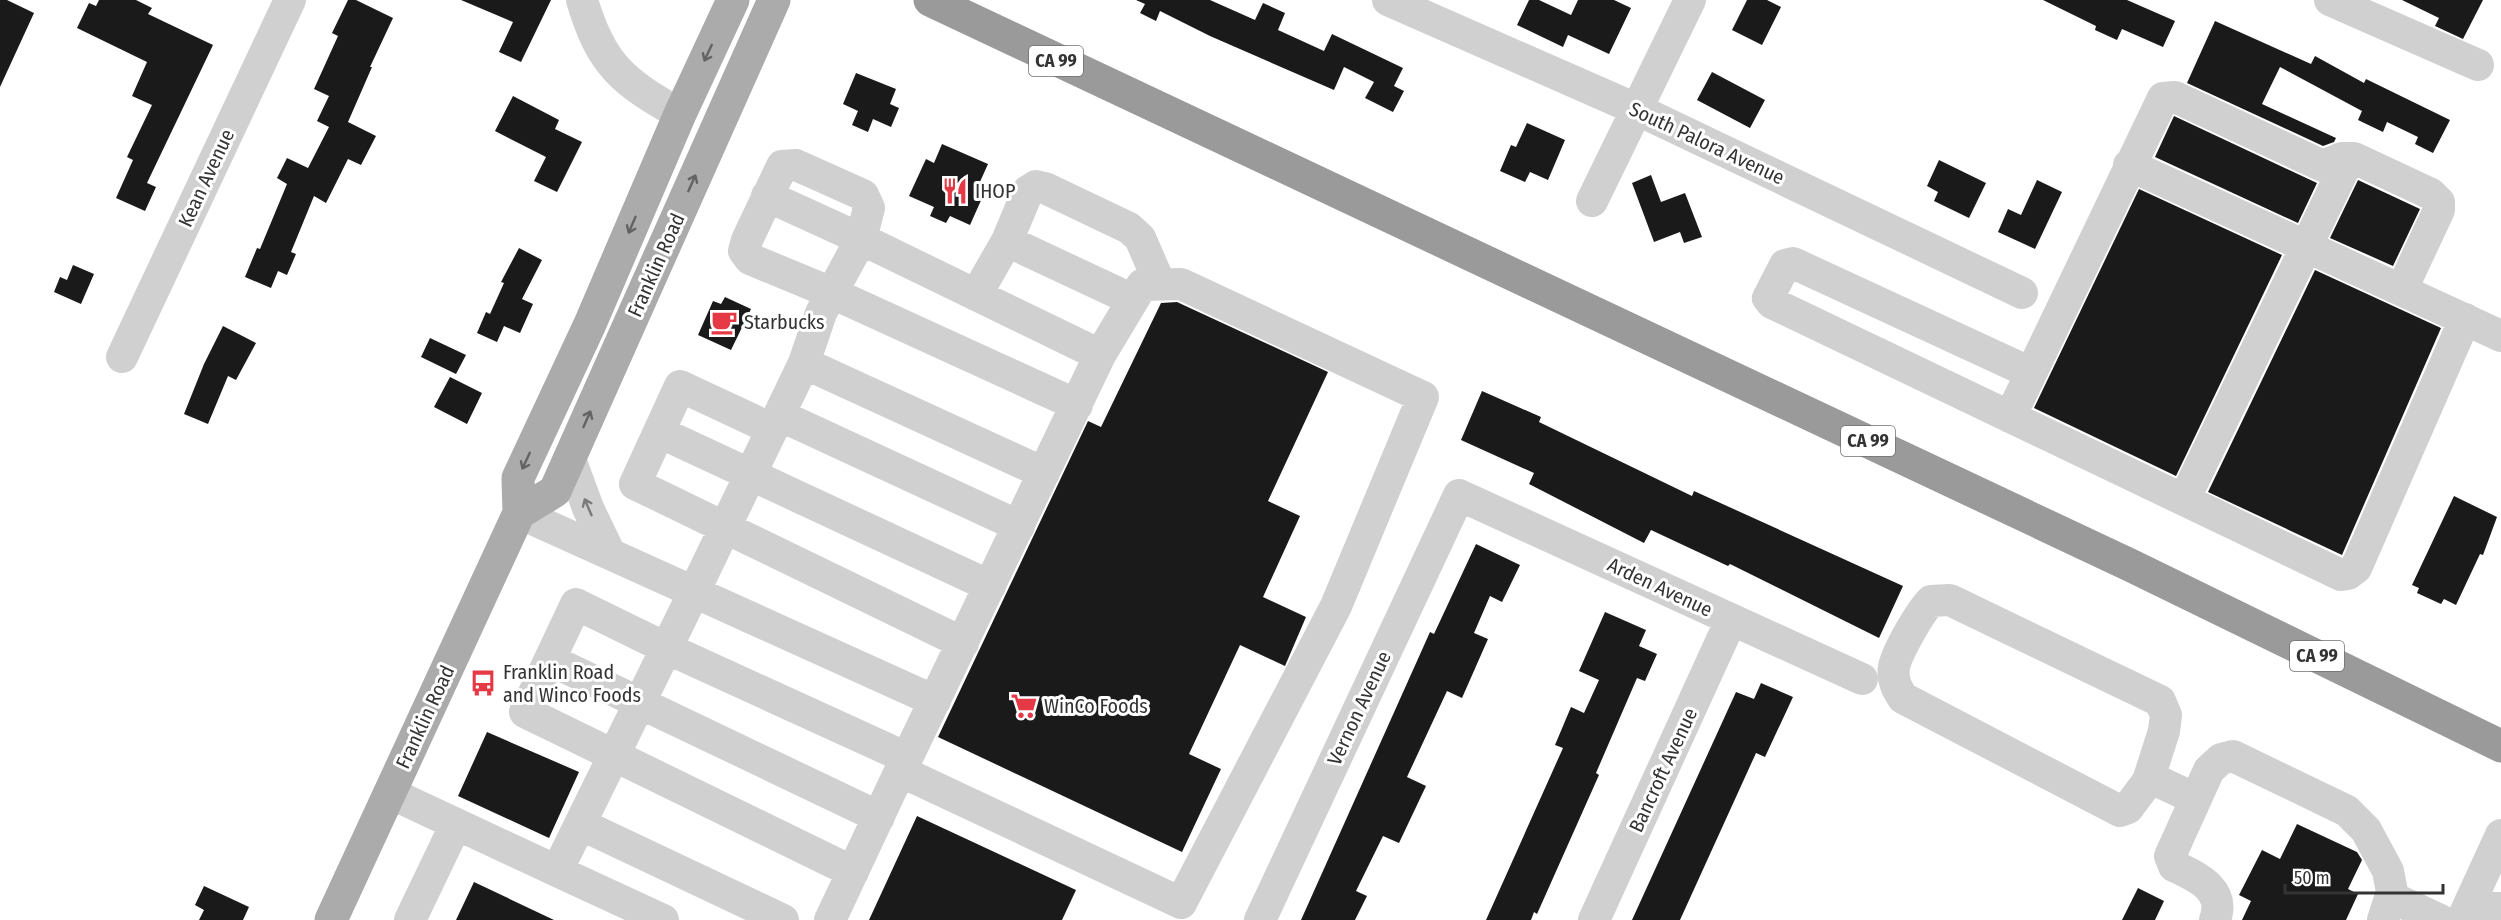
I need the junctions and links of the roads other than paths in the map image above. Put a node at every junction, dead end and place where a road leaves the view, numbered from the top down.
1 (291, 0) edge
2 (582, 0) edge
3 (733, 0) edge
4 (774, 0) edge
5 (930, 0) edge
6 (1388, 0) edge
7 (1690, 0) edge
8 (2330, 0) edge
9 (2478, 65) dead end
10 (1636, 109) junction
11 (680, 114) junction
12 (2349, 158) junction
13 (2129, 165) junction
14 (767, 196) junction
15 (1592, 201) dead end
16 (861, 239) junction
17 (1007, 241) junction
18 (2307, 246) junction
19 (1160, 284) junction
20 (2402, 289) junction
21 (832, 293) junction
22 (2022, 293) dead end
23 (976, 295) junction
24 (1133, 300) junction
25 (2465, 319) junction
26 (2501, 336) edge
27 (1100, 355) junction
28 (122, 357) dead end
29 (804, 363) junction
30 (2031, 373) junction
31 (1077, 405) junction
32 (2010, 417) junction
33 (776, 422) junction
34 (659, 432) junction
35 (570, 459) junction
36 (751, 473) junction
37 (1044, 473) junction
38 (1459, 495) joint
39 (2184, 500) junction
40 (519, 513) junction
41 (1019, 526) junction
42 (725, 528) junction
43 (610, 554) junction
44 (990, 586) junction
45 (694, 592) junction
46 (1731, 620) junction
47 (963, 643) junction
48 (666, 648) junction
49 (550, 660) junction
50 (1862, 679) dead end
51 (935, 701) junction
52 (639, 703) junction
53 (2501, 746) edge
54 (613, 756) junction
55 (904, 765) junction
56 (2148, 781) junction
57 (390, 793) junction
58 (2196, 799) junction
59 (879, 817) junction
60 (456, 824) junction
61 (580, 824) junction
62 (2501, 835) edge
63 (557, 871) junction
64 (853, 872) junction
65 (2387, 908) edge
66 (2501, 908) edge
67 (1178, 912) edge
68 (2466, 912) edge
69 (331, 920) edge
70 (410, 920) edge
71 (663, 920) edge
72 (783, 920) edge
73 (830, 920) edge
74 (1260, 920) edge
75 (1594, 920) edge
76 (2215, 920) edge
77 (2440, 920) edge

1 - 28 street, Kean Avenue
2 - 11 street
3 -> 11 main road, Franklin Road
35 -> 4 main road, Franklin Road
5 - 53 highway, CA 99
6 - 10 street, South Palora Avenue
7 - 10 street
8 - 9 street
10 - 15 street
10 - 22 street, South Palora Avenue
11 -> 40 main road, Franklin Road
12 - 13 street
12 - 18 street
12 - 20 street
13 - 18 street
13 - 30 street
14 - 16 street
14 - 16 street
14 - 21 street
16 - 21 street
16 - 23 street
17 - 19 street
17 - 23 street
17 - 24 street
18 - 20 street
18 - 39 street
19 - 24 street
19 - 67 street
20 - 25 street
21 - 29 street
21 - 31 street
23 - 27 street
24 - 27 street
25 - 26 street
25 - 39 street
27 - 31 street
29 - 33 street
29 - 37 street
30 - 32 street
30 - 32 street
31 - 37 street
32 - 39 street
33 - 34 street
33 - 36 street
33 - 41 street
34 - 36 street
34 - 42 street
35 - 40 main road, Franklin Road
43 -> 35 street
36 - 42 street
36 - 44 street
37 - 41 street
38 - 46 street, Arden Avenue
38 - 74 street, Vernon Avenue
40 - 43 street
40 - 57 main road, Franklin Road
41 - 44 street
42 - 45 street
42 - 47 street
43 - 45 street
44 - 47 street
45 - 48 street
45 - 51 street
46 - 50 street, Arden Avenue
46 - 75 street, Bancroft Avenue
47 - 51 street
48 - 49 street
48 - 52 street
48 - 55 street
49 - 52 street
49 - 54 street
51 - 55 street
52 - 54 street
52 - 59 street
54 - 61 street
54 - 64 street
55 - 59 street
55 - 67 street
56 - 56 street
56 - 58 street
57 - 60 street
57 - 69 main road, Franklin Road
58 - 65 street
58 - 76 street
59 - 64 street
60 - 63 street
60 - 70 street
61 - 63 street
61 - 72 street
62 - 68 street
63 - 71 street
64 - 73 street
65 - 77 street
66 - 68 street

